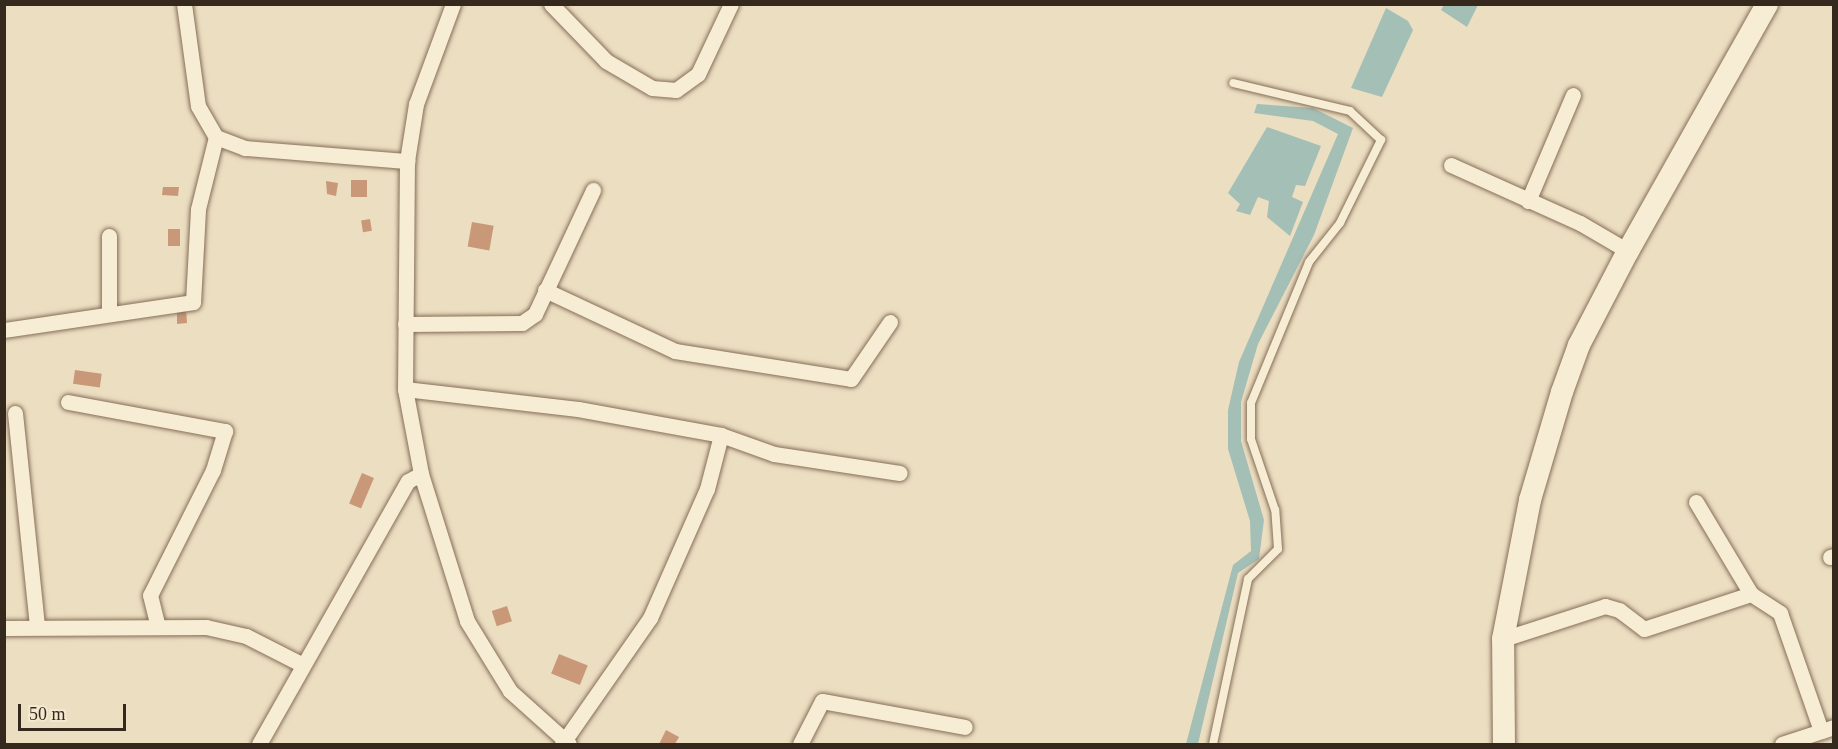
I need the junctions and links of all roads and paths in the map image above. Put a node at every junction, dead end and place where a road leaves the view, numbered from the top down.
1 (184, 4) edge
2 (453, 4) edge
3 (550, 4) edge
4 (731, 4) edge
5 (1767, 4) edge
6 (1233, 83) dead end
7 (1573, 95) dead end
8 (216, 137) junction
9 (406, 161) junction
10 (1451, 165) dead end
11 (592, 190) dead end
12 (1528, 201) junction
13 (109, 236) dead end
14 (1628, 251) junction
15 (545, 290) junction
16 (109, 310) junction
17 (890, 322) dead end
18 (405, 324) junction
19 (4, 330) edge
20 (405, 389) junction
21 (68, 402) dead end
22 (15, 413) dead end
23 (721, 435) junction
24 (900, 473) dead end
25 (420, 474) junction
26 (1696, 502) dead end
27 (1751, 594) junction
28 (37, 626) junction
29 (158, 626) junction
30 (4, 628) edge
31 (1503, 639) junction
32 (303, 665) junction
33 (965, 727) dead end
34 (1827, 729) edge
35 (565, 743) edge
36 (259, 744) edge
37 (800, 744) edge
38 (1213, 744) edge
39 (1504, 744) edge
40 (1782, 744) edge

1 - 8 street
2 - 9 street
3 - 4 street
5 - 14 main road
6 - 38 lane
7 - 12 street
8 - 9 street
8 - 16 street
9 - 18 street
10 - 12 street
11 - 15 street
12 - 14 street
13 - 16 street
14 - 31 main road
15 - 17 street
15 - 18 street
16 - 19 street
18 - 20 street
20 - 23 street
20 - 25 street
21 - 29 street
22 - 28 street
23 - 24 street
23 - 35 street
25 - 32 street
25 - 35 street
26 - 27 street
27 - 31 street
27 - 34 street
28 - 29 street
28 - 30 street
29 - 32 street
31 - 39 main road
32 - 36 street
33 - 37 street
34 - 40 street

